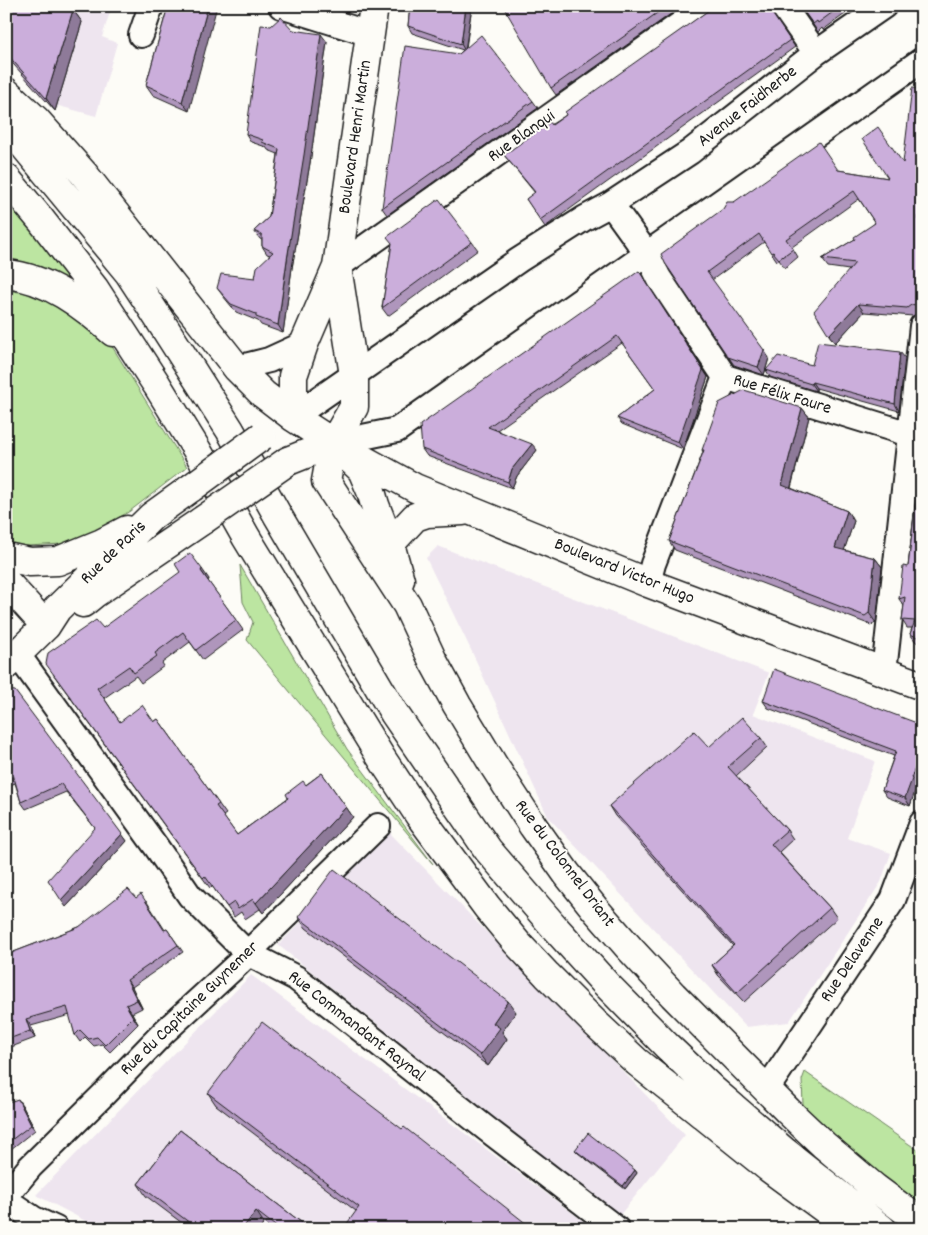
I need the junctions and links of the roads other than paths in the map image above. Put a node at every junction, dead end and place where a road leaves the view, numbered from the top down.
1 (151, 6) edge
2 (281, 6) edge
3 (374, 6) edge
4 (706, 6) edge
5 (783, 6) edge
6 (884, 6) edge
7 (370, 34) junction
8 (141, 35) dead end
9 (816, 53) junction
10 (922, 60) edge
11 (6, 92) edge
12 (6, 124) edge
13 (6, 178) edge
14 (611, 204) junction
15 (647, 254) junction
16 (337, 267) junction
17 (6, 274) edge
18 (922, 326) edge
19 (304, 344) junction
20 (137, 354) junction
21 (237, 368) junction
22 (354, 375) junction
23 (725, 377) junction
24 (293, 417) junction
25 (916, 436) edge
26 (333, 443) junction
27 (472, 511) junction
28 (152, 516) junction
29 (390, 544) junction
30 (6, 557) edge
31 (6, 582) edge
32 (648, 583) junction
33 (407, 606) junction
34 (46, 626) junction
35 (10, 653) edge
36 (884, 672) junction
37 (922, 686) edge
38 (922, 823) edge
39 (378, 826) dead end
40 (247, 953) junction
41 (767, 1089) junction
42 (6, 1196) edge
43 (6, 1200) edge
44 (922, 1224) edge
45 (56, 1229) edge
46 (617, 1229) edge
47 (852, 1229) edge
48 (882, 1229) edge

1 - 8 street
2 - 7 street
3 - 7 main road, Boulevard Henri Martin
4 - 16 street, Rue Blanqui
5 - 9 street
6 - 9 street, Avenue Faidherbe
7 - 16 main road, Boulevard Henri Martin
9 - 14 street, Avenue Faidherbe
10 - 15 street
11 - 21 main road
12 - 48 main road
13 - 20 main road
14 - 15 street
14 - 22 street, Avenue Faidherbe
15 - 23 street, Rue Félix Faure
15 - 26 street
16 - 19 main road, Boulevard Henri Martin
16 - 22 main road, Boulevard Henri Martin
17 - 20 main road
18 - 25 street
19 - 21 street
19 - 24 main road, Boulevard Henri Martin
20 - 47 main road
21 - 24 main road
22 - 24 street, Avenue Faidherbe
22 - 26 main road, Boulevard Henri Martin
23 - 25 street, Rue Félix Faure
23 - 32 street
24 - 26 main road
24 - 28 main road, Rue de Paris, bridge
25 - 36 street
26 - 27 main road, Boulevard Victor Hugo
26 - 29 main road
26 - 33 main road, Boulevard Henri Martin
26 - 34 main road, Rue de Paris, bridge
27 - 29 main road
27 - 32 main road, Boulevard Victor Hugo
28 - 30 main road
28 - 34 main road, Rue de Paris
29 - 33 main road
31 - 34 main road
32 - 36 main road, Boulevard Victor Hugo
33 - 41 main road, Rue du Colonnel Driant
34 - 35 main road, Rue de Paris
35 - 40 street, Rue Commandant Raynal
36 - 37 main road, Boulevard Victor Hugo
38 - 41 street, Rue Delavenne
39 - 40 street, Rue du Capitaine Guynemer
40 - 42 street, Rue du Capitaine Guynemer
40 - 46 street, Rue Commandant Raynal
41 - 44 main road, Rue du Colonnel Driant
43 - 45 street

